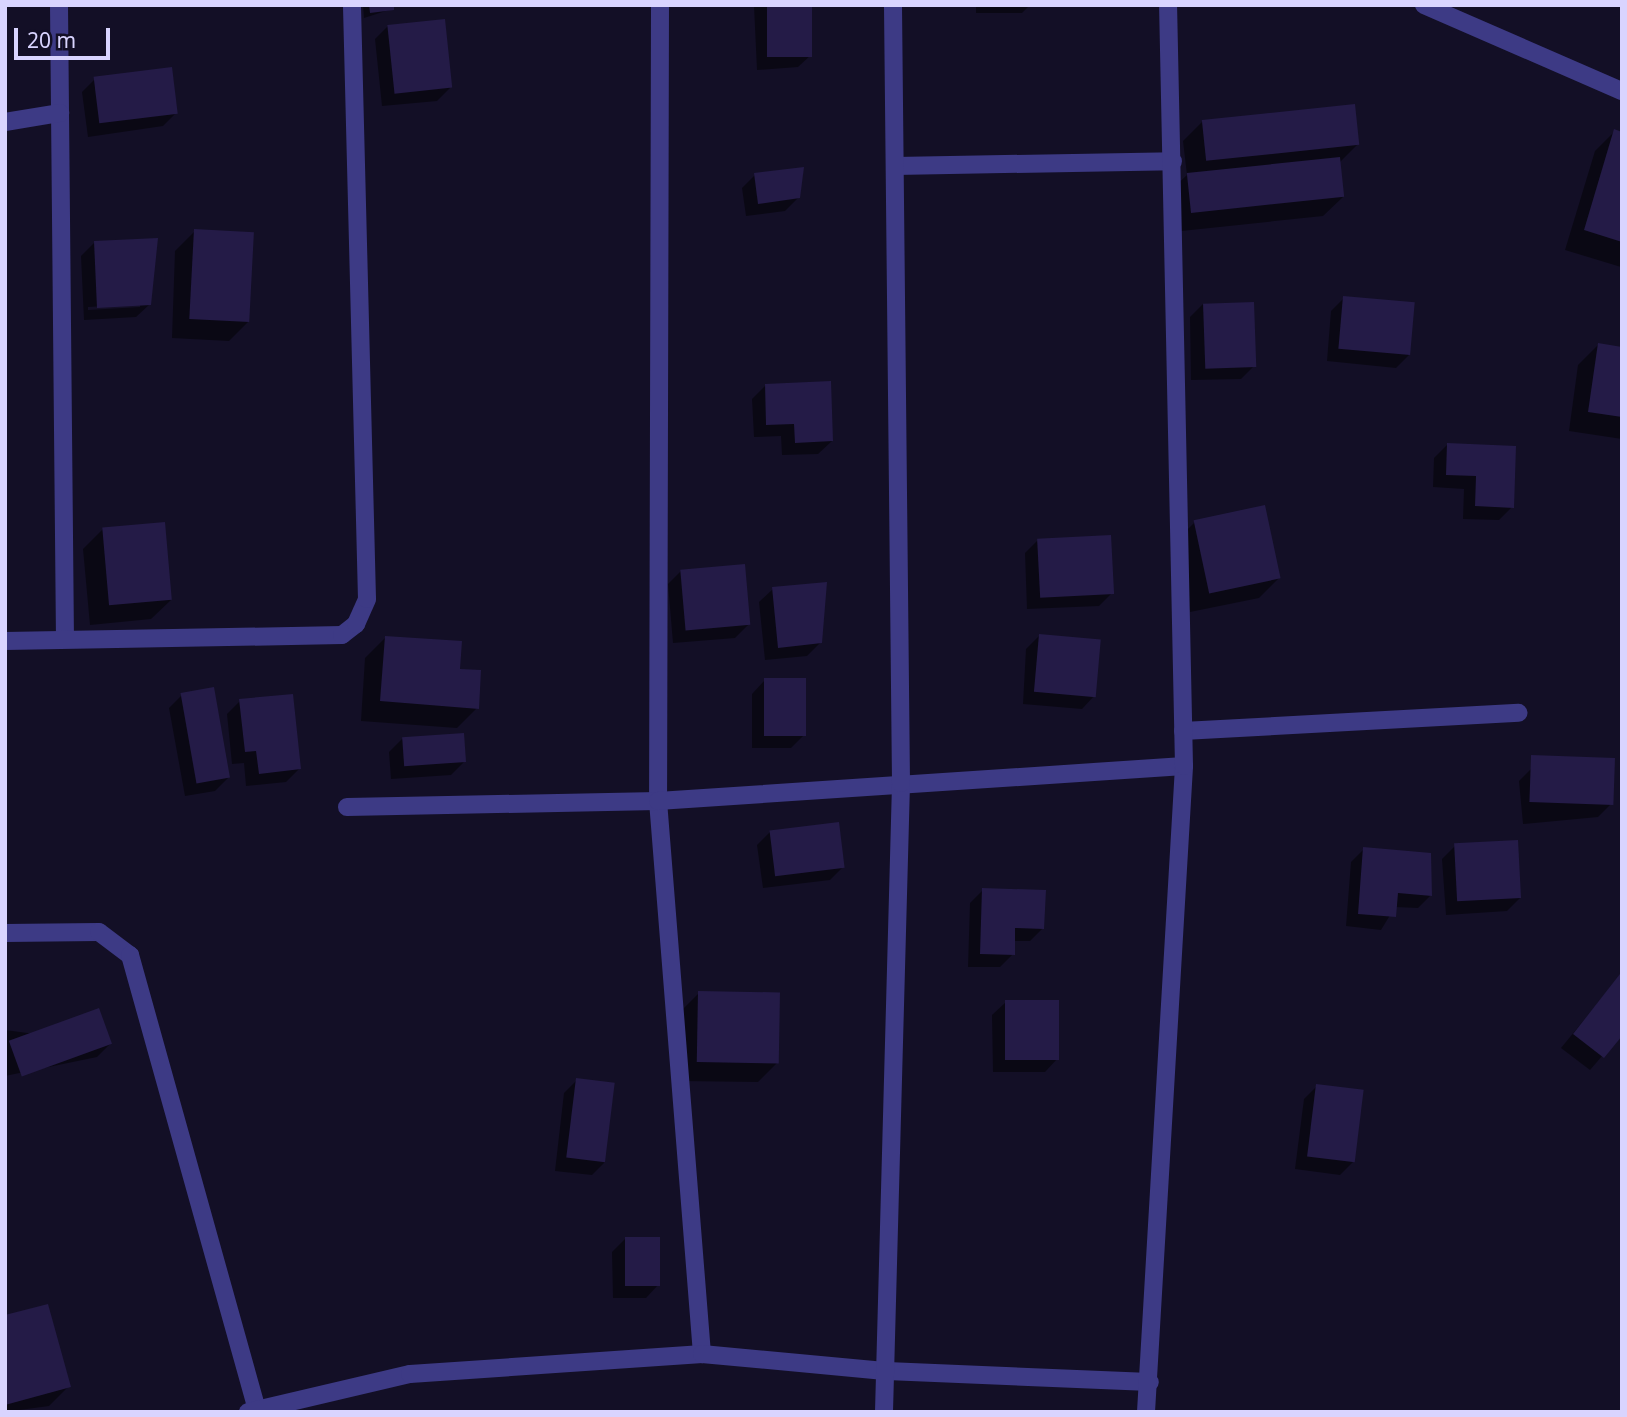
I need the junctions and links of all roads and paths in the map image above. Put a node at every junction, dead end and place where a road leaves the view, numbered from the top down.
1 (59, 5) edge
2 (352, 5) edge
3 (660, 5) edge
4 (893, 5) edge
5 (1168, 5) edge
6 (1424, 5) edge
7 (1622, 91) edge
8 (60, 113) junction
9 (5, 122) edge
10 (1173, 161) junction
11 (895, 166) junction
12 (65, 636) junction
13 (5, 640) edge
14 (1519, 713) dead end
15 (1183, 731) junction
16 (1184, 766) junction
17 (901, 783) junction
18 (658, 802) junction
19 (347, 807) dead end
20 (5, 933) edge
21 (702, 1354) junction
22 (887, 1371) junction
23 (1150, 1382) junction
24 (253, 1411) edge
25 (884, 1412) edge
26 (1146, 1412) edge

1 - 8 street
2 - 12 street
3 - 18 street
4 - 11 street
5 - 10 street
6 - 7 street
8 - 9 street
8 - 12 street
10 - 11 street
10 - 15 street
11 - 17 street
12 - 13 street
14 - 15 street
15 - 16 street
16 - 17 street
16 - 23 street
17 - 18 street
17 - 22 street
18 - 19 street
18 - 21 street
20 - 24 street
21 - 22 street
21 - 24 street
22 - 23 street
22 - 25 street
23 - 26 street

